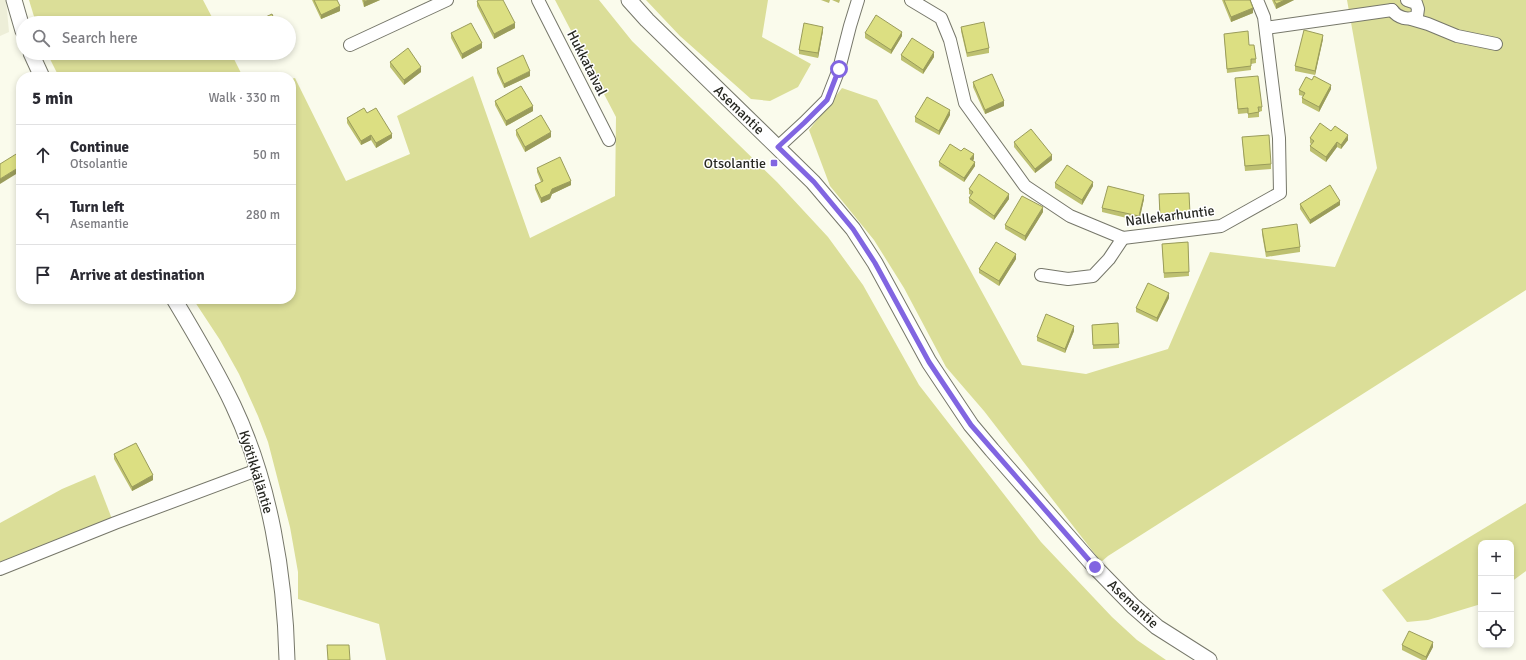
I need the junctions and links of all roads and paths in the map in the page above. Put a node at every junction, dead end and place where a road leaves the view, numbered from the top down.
1 (14, 0) edge
2 (447, 0) edge
3 (538, 0) edge
4 (629, 0) edge
5 (858, 0) edge
6 (911, 0) edge
7 (1257, 0) edge
8 (1406, 0) edge
9 (1392, 10) junction
10 (19, 16) edge
11 (1411, 19) junction
12 (1266, 28) junction
13 (1496, 44) dead end
14 (350, 45) dead end
15 (34, 60) edge
16 (40, 72) edge
17 (610, 140) dead end
18 (778, 147) junction
19 (1123, 238) junction
20 (1041, 275) dead end
21 (177, 304) edge
22 (257, 470) junction
23 (0, 569) edge
24 (287, 660) edge
25 (1209, 660) edge

1 - 10 main road
2 - 14 street
3 - 17 street, Hukkataival
4 - 18 main road, Asemantie
5 - 18 street
6 - 19 street, Nallekarhuntie
7 - 12 street, Nallekarhuntie
8 - 9 street
8 - 11 street
9 - 11 street
9 - 12 street
11 - 13 street
12 - 19 street, Nallekarhuntie
15 - 16 main road
18 - 25 main road, Asemantie
19 - 20 street
21 - 22 main road, Kyötikkäläntie
22 - 23 street
22 - 24 main road, Kyötikkäläntie

